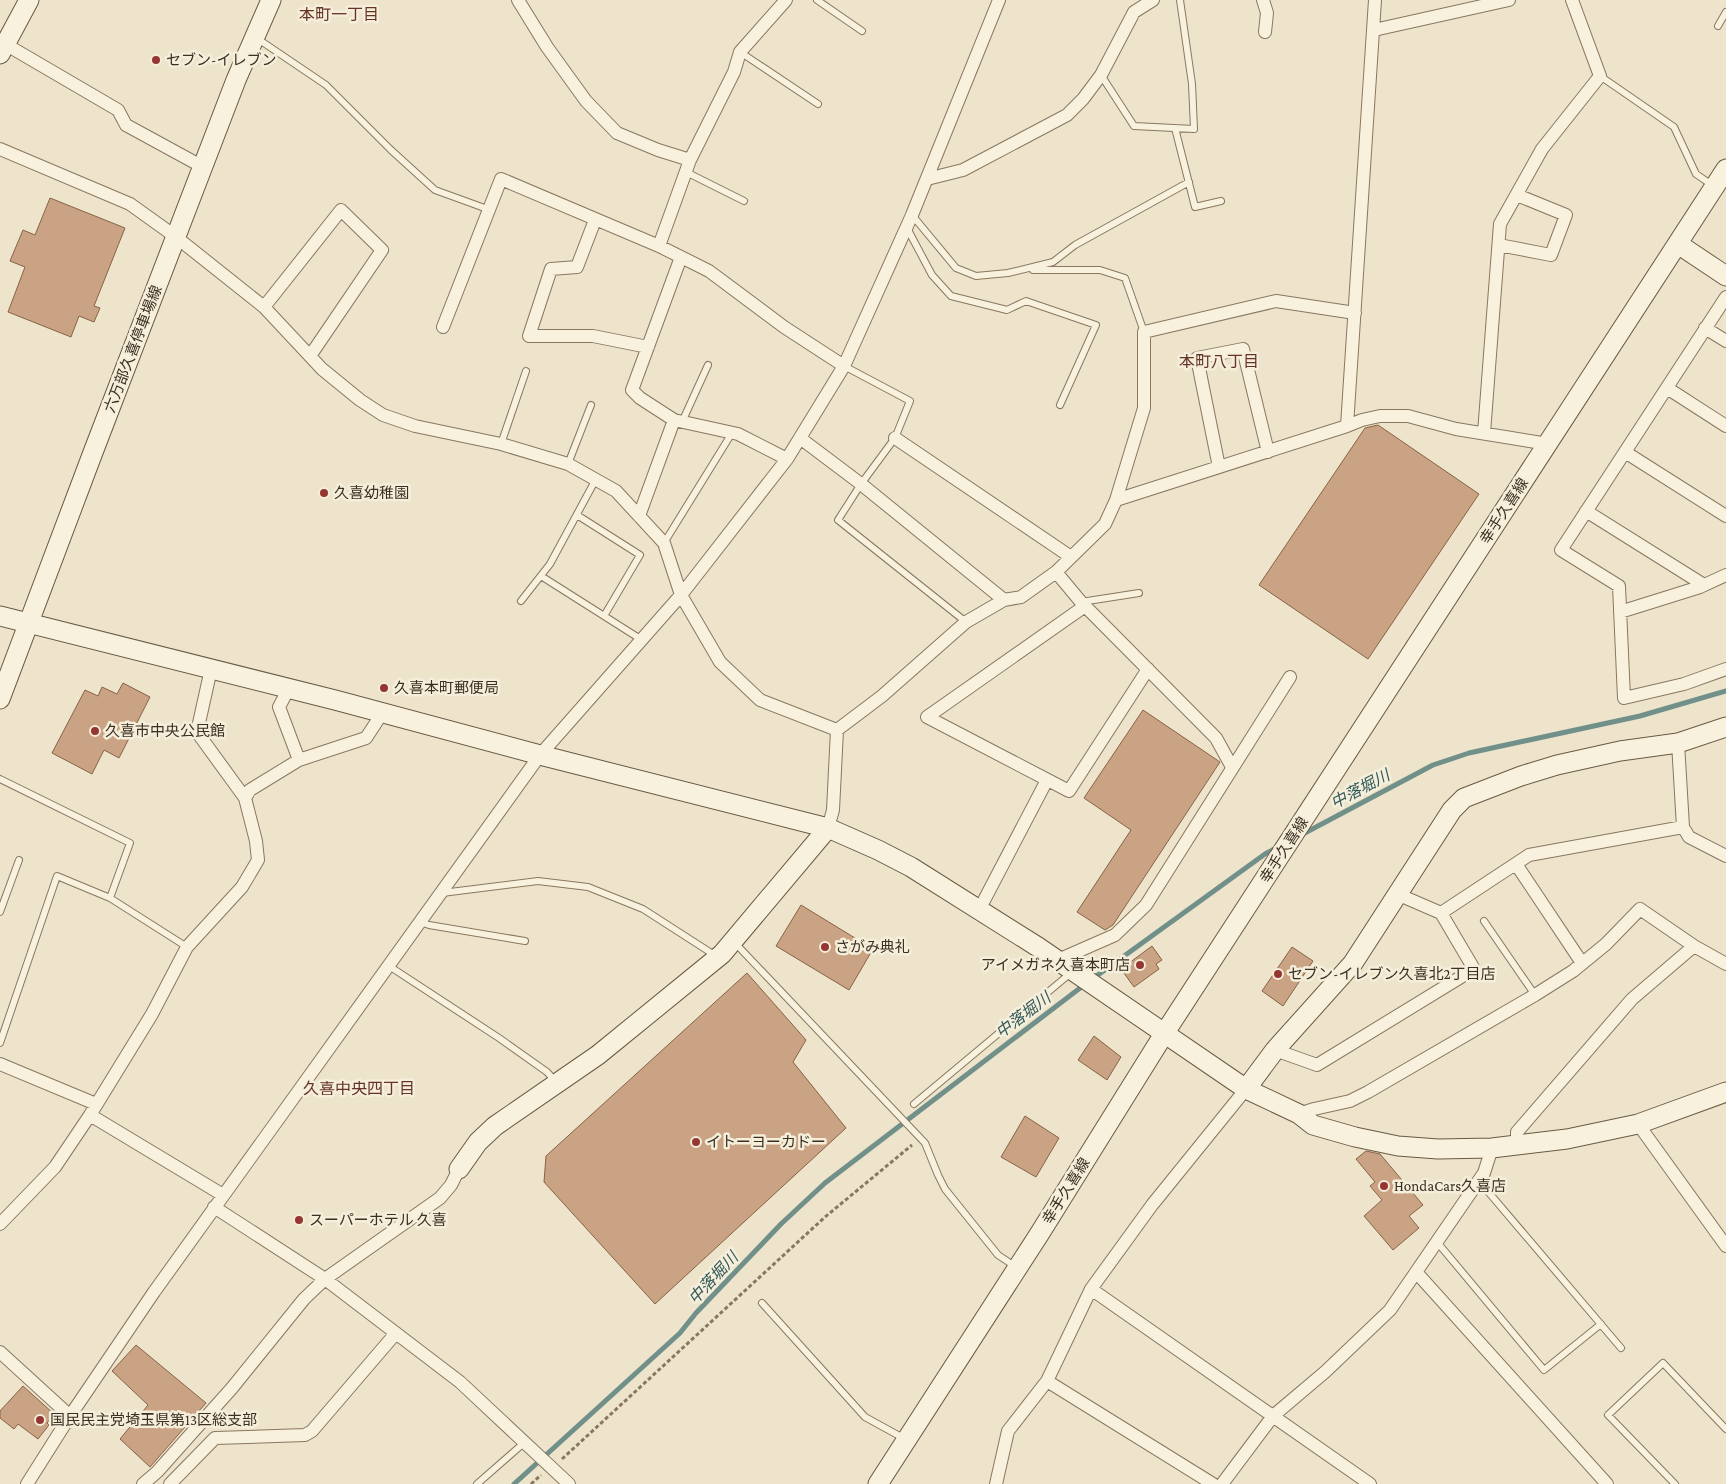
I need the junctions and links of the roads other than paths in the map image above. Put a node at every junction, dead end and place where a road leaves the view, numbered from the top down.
1 (29, 0) edge
2 (271, 0) edge
3 (518, 0) edge
4 (786, 0) edge
5 (817, 0) edge
6 (999, 0) edge
7 (1153, 0) edge
8 (1180, 0) edge
9 (1264, 0) edge
10 (1375, 0) edge
11 (1509, 0) edge
12 (1572, 0) edge
13 (1726, 12) edge
14 (1718, 26) dead end
15 (862, 30) dead end
16 (1374, 30) junction
17 (1264, 32) dead end
18 (254, 36) junction
19 (3, 49) edge
20 (740, 52) junction
21 (1101, 75) junction
22 (1600, 76) junction
23 (818, 104) dead end
24 (1175, 128) junction
25 (0, 149) edge
26 (688, 166) junction
27 (203, 167) junction
28 (1726, 169) edge
29 (926, 179) junction
30 (1189, 182) junction
31 (1714, 187) junction
32 (1516, 195) junction
33 (744, 201) dead end
34 (1221, 201) dead end
35 (490, 210) junction
36 (912, 216) junction
37 (595, 220) junction
38 (907, 228) junction
39 (176, 237) junction
40 (1678, 244) junction
41 (1499, 245) junction
42 (659, 246) junction
43 (682, 257) junction
44 (1022, 270) junction
45 (1726, 276) edge
46 (1726, 297) edge
47 (264, 307) junction
48 (1355, 313) junction
49 (443, 327) dead end
50 (1705, 328) junction
51 (1144, 332) junction
52 (1726, 341) edge
53 (648, 347) junction
54 (310, 356) junction
55 (708, 365) dead end
56 (844, 366) junction
57 (526, 372) dead end
58 (1667, 388) junction
59 (591, 405) dead end
60 (1060, 405) dead end
61 (678, 421) junction
62 (1347, 426) junction
63 (1726, 426) edge
64 (732, 433) junction
65 (1484, 433) junction
66 (800, 438) junction
67 (895, 438) junction
68 (501, 444) junction
69 (1548, 444) junction
70 (1268, 452) junction
71 (1625, 452) junction
72 (787, 460) junction
73 (568, 464) junction
74 (1220, 467) junction
75 (596, 479) junction
76 (861, 484) junction
77 (1116, 500) junction
78 (1586, 511) junction
79 (577, 515) junction
80 (639, 516) junction
81 (1726, 516) edge
82 (664, 543) junction
83 (1071, 556) junction
84 (1056, 572) junction
85 (1726, 575) edge
86 (541, 576) junction
87 (1704, 584) junction
88 (1139, 593) dead end
89 (681, 595) junction
90 (1004, 600) junction
91 (521, 601) dead end
92 (1083, 604) junction
93 (1620, 612) junction
94 (0, 616) edge
95 (604, 616) junction
96 (966, 622) junction
97 (30, 624) junction
98 (642, 640) junction
99 (211, 669) junction
100 (1148, 669) junction
101 (1726, 669) edge
102 (1290, 677) dead end
103 (289, 688) junction
104 (0, 700) edge
105 (382, 712) junction
106 (1726, 727) edge
107 (837, 730) junction
108 (1678, 743) junction
109 (540, 755) junction
110 (299, 760) junction
111 (1232, 767) junction
112 (0, 779) edge
113 (1047, 780) junction
114 (245, 798) junction
115 (1684, 827) junction
116 (828, 828) junction
117 (1726, 856) edge
118 (19, 860) dead end
119 (1516, 864) junction
120 (441, 893) junction
121 (1397, 894) junction
122 (110, 898) junction
123 (979, 910) junction
124 (0, 912) edge
125 (1441, 913) junction
126 (420, 922) junction
127 (1484, 922) dead end
128 (525, 941) dead end
129 (733, 941) junction
130 (1694, 946) junction
131 (186, 947) junction
132 (718, 957) junction
133 (1582, 964) junction
134 (1726, 964) edge
135 (389, 966) junction
136 (1065, 966) junction
137 (1535, 995) junction
138 (1164, 1034) junction
139 (0, 1043) edge
140 (1275, 1050) junction
141 (0, 1064) edge
142 (557, 1083) junction
143 (1246, 1089) junction
144 (1726, 1092) edge
145 (914, 1104) dead end
146 (93, 1109) junction
147 (1299, 1114) junction
148 (1638, 1124) junction
149 (1517, 1145) junction
150 (1492, 1148) junction
151 (459, 1169) joint
152 (1478, 1181) junction
153 (223, 1195) junction
154 (214, 1207) junction
155 (0, 1224) edge
156 (1437, 1242) junction
157 (1726, 1246) edge
158 (1017, 1268) junction
159 (1416, 1272) junction
160 (325, 1280) junction
161 (1091, 1289) junction
162 (762, 1303) dead end
163 (1600, 1324) junction
164 (396, 1333) junction
165 (1621, 1348) dead end
166 (0, 1352) edge
167 (1047, 1381) junction
168 (70, 1416) junction
169 (1273, 1416) junction
170 (1726, 1430) edge
171 (906, 1440) junction
172 (529, 1446) junction
173 (27, 1484) edge
174 (143, 1484) edge
175 (170, 1484) edge
176 (477, 1484) edge
177 (570, 1484) edge
178 (878, 1484) edge
179 (996, 1484) edge
180 (1213, 1484) edge
181 (1222, 1484) edge
182 (1370, 1484) edge
183 (1606, 1484) edge
184 (1675, 1484) edge

1 - 19 street
2 - 18 street, 六万部久喜停車場線
3 - 26 street
4 - 20 street
5 - 15 lane
6 - 29 street
7 - 21 street
8 - 24 lane
9 - 17 street
10 - 16 street
11 - 16 street
12 - 22 street
13 - 14 lane
16 - 48 street
18 - 27 street, 六万部久喜停車場線
18 - 35 lane
19 - 27 street
20 - 23 lane
20 - 26 street
21 - 24 lane
21 - 29 street
22 - 31 lane
22 - 32 street
24 - 30 lane
25 - 39 street
26 - 33 lane
26 - 42 street
27 - 39 street, 六万部久喜停車場線
28 - 31 street, 幸手久喜線
29 - 36 street
30 - 34 lane
30 - 44 lane
31 - 40 street, 幸手久喜線
32 - 41 street
32 - 41 street
35 - 37 street
35 - 49 street
36 - 38 street
36 - 44 lane
37 - 42 street
37 - 53 street
38 - 56 street
38 - 60 lane
39 - 47 street
39 - 97 street, 六万部久喜停車場線
40 - 45 street
40 - 69 street, 幸手久喜線
41 - 65 street
42 - 43 street
43 - 53 street
43 - 56 street
44 - 51 lane
46 - 50 street
47 - 54 street
47 - 54 street
48 - 51 street
48 - 62 street
50 - 52 street
50 - 58 street
51 - 77 street
53 - 61 street
54 - 68 street
55 - 61 lane
56 - 66 street
56 - 67 lane
57 - 68 lane
58 - 63 street
58 - 71 street
59 - 73 lane
61 - 64 street
61 - 80 street
62 - 65 street
62 - 70 street
64 - 72 street
64 - 82 lane
65 - 69 street
66 - 72 street
66 - 76 street
67 - 76 lane
67 - 83 street
68 - 73 street
69 - 138 street, 幸手久喜線
70 - 74 street
70 - 74 street
71 - 78 street
71 - 81 street
72 - 89 street
73 - 75 street
74 - 77 street
75 - 79 lane
75 - 80 street
76 - 90 street
76 - 96 lane
77 - 83 street
78 - 87 street
78 - 93 street
79 - 86 lane
79 - 95 lane
80 - 82 street
82 - 89 street
83 - 84 street
84 - 90 street
84 - 92 street
85 - 87 street
86 - 91 lane
86 - 95 lane
87 - 93 street
88 - 92 lane
89 - 98 street
89 - 107 street
90 - 96 street
92 - 100 street
92 - 113 street
93 - 101 street
94 - 97 street
95 - 98 lane
96 - 107 street
97 - 99 street
97 - 104 street, 六万部久喜停車場線
98 - 109 street
99 - 103 street
99 - 114 street
100 - 111 street
100 - 113 street
102 - 111 street
103 - 105 street
103 - 110 street
105 - 109 street
105 - 110 street
106 - 108 street
107 - 116 street
108 - 115 street
108 - 121 street
109 - 116 street
109 - 120 street
110 - 114 street
111 - 136 street
112 - 122 lane
113 - 123 street
114 - 131 street
115 - 117 street
115 - 119 street
116 - 123 street
116 - 129 street
118 - 124 lane
119 - 125 street
119 - 133 street
120 - 126 street
120 - 132 lane
121 - 125 street
121 - 140 street
122 - 131 lane
122 - 139 lane
123 - 136 street
125 - 140 street
126 - 128 lane
126 - 135 street
127 - 137 lane
129 - 132 street
129 - 158 lane
130 - 133 street
130 - 134 street
130 - 149 street
131 - 146 street
132 - 142 street
133 - 137 street
135 - 142 lane
135 - 153 street
136 - 138 street
136 - 145 lane
137 - 147 street
138 - 143 street
138 - 158 street, 幸手久喜線
140 - 143 street
141 - 146 street
142 - 151 street
143 - 147 street
143 - 161 street
144 - 148 street
146 - 153 street
146 - 155 street
147 - 150 street
148 - 149 street
148 - 157 street
149 - 150 street
150 - 152 street
151 - 160 street
152 - 156 street
152 - 163 lane
153 - 154 street
154 - 160 street
154 - 168 street
156 - 159 street
156 - 163 lane
158 - 171 street, 幸手久喜線
159 - 169 street
159 - 183 street
160 - 164 street
160 - 174 street
161 - 167 street
161 - 169 street
162 - 171 lane
163 - 165 lane
164 - 172 street
164 - 175 street
166 - 168 street
167 - 179 street
167 - 180 street
168 - 173 street
169 - 181 street
169 - 182 street
170 - 184 lane
171 - 178 street, 幸手久喜線
172 - 176 lane
172 - 177 street

